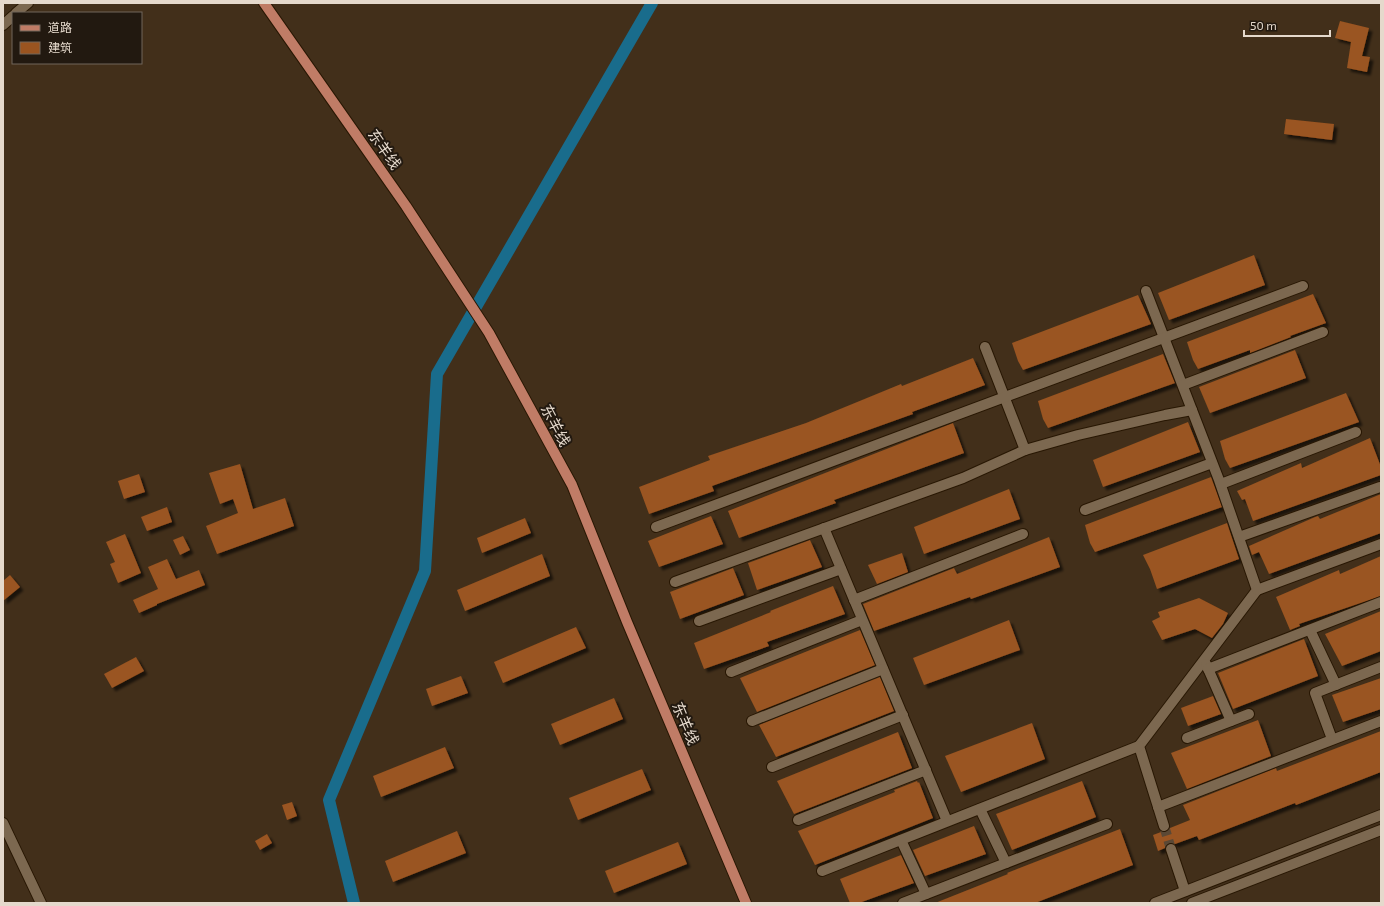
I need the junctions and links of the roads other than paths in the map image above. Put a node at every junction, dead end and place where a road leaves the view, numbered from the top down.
1 (28, 3) edge
2 (264, 3) edge
3 (17, 12) edge
4 (12, 17) edge
5 (3, 25) edge
6 (1303, 286) dead end
7 (1146, 291) dead end
8 (1323, 332) dead end
9 (1164, 338) junction
10 (985, 347) dead end
11 (1183, 386) junction
12 (1004, 397) junction
13 (1192, 410) junction
14 (1356, 432) dead end
15 (1025, 450) junction
16 (1212, 463) junction
17 (1221, 484) junction
18 (1380, 487) dead end
19 (1085, 510) dead end
20 (656, 526) dead end
21 (824, 528) junction
22 (1023, 534) dead end
23 (1238, 537) junction
24 (1381, 544) edge
25 (841, 569) junction
26 (675, 582) dead end
27 (1257, 590) junction
28 (854, 600) junction
29 (1381, 602) edge
30 (862, 620) junction
31 (699, 621) dead end
32 (1310, 630) junction
33 (1206, 664) junction
34 (1381, 667) edge
35 (883, 669) junction
36 (731, 672) dead end
37 (1336, 685) junction
38 (1249, 714) dead end
39 (903, 715) junction
40 (752, 720) dead end
41 (1381, 720) edge
42 (1230, 721) junction
43 (1187, 738) dead end
44 (1332, 740) junction
45 (1139, 746) junction
46 (772, 766) dead end
47 (926, 770) junction
48 (1158, 807) junction
49 (980, 809) junction
50 (1381, 815) edge
51 (798, 820) dead end
52 (947, 821) junction
53 (3, 823) edge
54 (1106, 824) dead end
55 (1164, 826) tunnel mouth
56 (1381, 830) edge
57 (901, 840) junction
58 (1172, 849) tunnel mouth
59 (1006, 863) junction
60 (822, 871) dead end
61 (1185, 891) junction
62 (926, 894) junction
63 (41, 903) edge
64 (746, 903) edge
65 (903, 903) edge
66 (1155, 903) edge
67 (1192, 903) edge

1 - 3 street
2 - 64 main road, 东羊线
4 - 5 street
6 - 9 street
7 - 9 street
8 - 11 street
9 - 11 street
9 - 12 street
10 - 12 street
11 - 13 street
12 - 15 street
12 - 20 street
13 - 15 street
13 - 16 street
14 - 17 street
15 - 21 street
16 - 17 street
16 - 19 street
17 - 23 street
18 - 23 street
21 - 25 street
21 - 26 street
22 - 28 street
23 - 27 street
24 - 27 street
25 - 28 street
25 - 31 street
27 - 33 street
28 - 30 street
29 - 32 street
30 - 35 street
30 - 36 street
32 - 33 street
32 - 37 street
33 - 42 street
33 - 45 street
34 - 37 street
35 - 39 street
35 - 40 street
37 - 44 street
38 - 42 street
39 - 46 street
39 - 47 street
41 - 44 street
42 - 43 street
44 - 48 street
45 - 48 street
45 - 49 street
47 - 51 street
47 - 52 street
48 - 55 street
49 - 52 street
49 - 59 street
50 - 61 street
52 - 57 street
53 - 63 street
54 - 59 street
56 - 67 street
57 - 60 street
57 - 62 street
58 - 61 street
59 - 62 street
61 - 66 street
62 - 65 street

